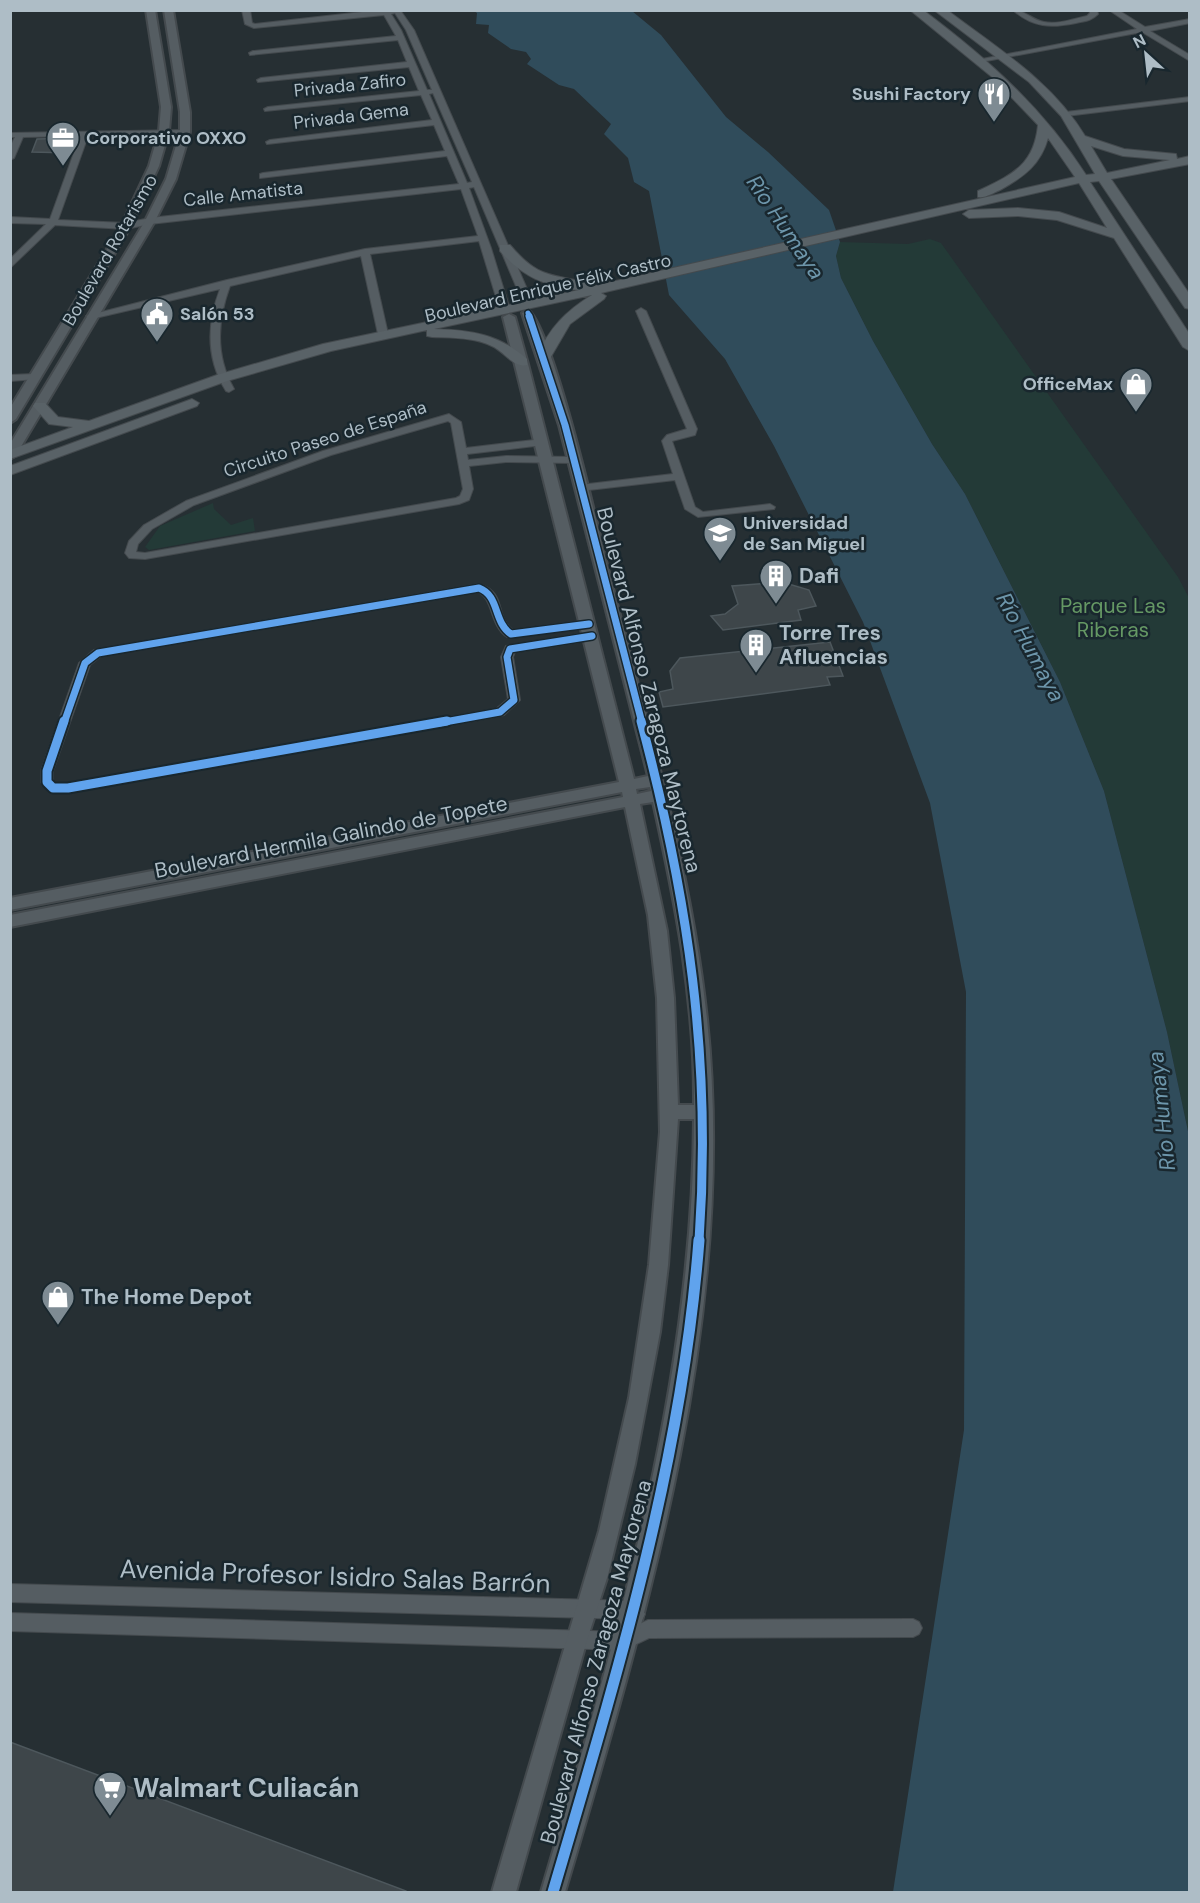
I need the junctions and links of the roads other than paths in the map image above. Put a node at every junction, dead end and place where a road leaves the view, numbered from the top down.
1 (150, 10) edge
2 (168, 10) edge
3 (246, 10) edge
4 (915, 10) edge
5 (1016, 10) edge
6 (1093, 10) edge
7 (1112, 10) edge
8 (397, 11) edge
9 (945, 11) edge
10 (385, 12) edge
11 (1190, 21) edge
12 (1142, 29) junction
13 (399, 38) junction
14 (253, 53) dead end
15 (1003, 56) junction
16 (1190, 59) edge
17 (981, 60) junction
18 (411, 64) junction
19 (261, 80) dead end
20 (435, 91) junction
21 (424, 93) junction
22 (1190, 99) edge
23 (268, 109) dead end
24 (1066, 114) junction
25 (436, 122) junction
26 (1044, 123) junction
27 (164, 131) junction
28 (185, 132) junction
29 (85, 134) junction
30 (10, 135) edge
31 (20, 135) junction
32 (1082, 139) junction
33 (270, 142) dead end
34 (448, 153) junction
35 (11, 155) edge
36 (1190, 159) edge
37 (1152, 168) junction
38 (263, 176) dead end
39 (1108, 178) junction
40 (1084, 183) junction
41 (478, 184) junction
42 (463, 186) junction
43 (1118, 202) junction
44 (953, 211) junction
45 (10, 220) edge
46 (150, 221) junction
47 (52, 222) junction
48 (126, 226) junction
49 (1120, 236) junction
50 (483, 238) junction
51 (506, 248) junction
52 (365, 252) junction
53 (10, 265) edge
54 (227, 284) junction
55 (600, 292) junction
56 (1190, 305) edge
57 (529, 309) junction
58 (641, 311) dead end
59 (507, 313) junction
60 (91, 316) junction
61 (432, 333) junction
62 (382, 334) junction
63 (1190, 347) edge
64 (544, 357) junction
65 (522, 362) junction
66 (34, 376) junction
67 (10, 378) edge
68 (226, 384) junction
69 (40, 406) junction
70 (10, 419) edge
71 (99, 422) junction
72 (546, 451) junction
73 (504, 453) junction
74 (11, 455) edge
75 (463, 458) junction
76 (573, 460) junction
77 (10, 471) edge
78 (679, 476) junction
79 (580, 488) junction
80 (770, 507) dead end
81 (591, 630) junction
82 (658, 787) junction
83 (630, 792) junction
84 (10, 904) edge
85 (10, 921) edge
86 (670, 1112) junction
87 (704, 1112) junction
88 (10, 1593) edge
89 (588, 1609) junction
90 (633, 1610) junction
91 (10, 1622) edge
92 (913, 1628) dead end
93 (648, 1629) junction
94 (576, 1640) junction
95 (624, 1641) junction
96 (504, 1893) edge
97 (553, 1893) edge

1 - 27 street, Boulevard Rotarismo
2 - 28 street, Boulevard Rotarismo
3 - 10 street
4 - 17 main road
5 - 6 street
7 - 12 street
8 - 10 street
8 - 20 street, Boulevard Alfonso Zaragoza Maytorena
9 - 15 main road
10 - 13 street, Boulevard Alfonso Zaragoza Maytorena
11 - 12 street
12 - 15 street
12 - 16 street
13 - 14 street
13 - 18 street, Boulevard Alfonso Zaragoza Maytorena
15 - 17 street
15 - 24 main road
17 - 26 main road
18 - 19 street
18 - 21 street, Boulevard Alfonso Zaragoza Maytorena
20 - 21 street, Privada Zafiro
20 - 41 street, Boulevard Alfonso Zaragoza Maytorena
21 - 23 street, Privada Zafiro
21 - 25 street, Boulevard Alfonso Zaragoza Maytorena
22 - 24 street
24 - 32 main road
25 - 33 street, Privada Gema
25 - 34 street, Boulevard Alfonso Zaragoza Maytorena
26 - 40 main road
26 - 44 main road
27 - 28 street
27 - 29 street
27 - 48 street, Boulevard Rotarismo
28 - 46 street, Boulevard Rotarismo
29 - 31 street
29 - 47 street
30 - 31 street
31 - 35 street
32 - 36 main road
32 - 39 main road
34 - 38 street
34 - 42 street, Boulevard Alfonso Zaragoza Maytorena
36 - 37 main road, Boulevard Enrique Félix Castro
37 - 39 main road, Boulevard Enrique Félix Castro
37 - 43 main road
39 - 40 main road, Boulevard Enrique Félix Castro
39 - 43 main road
40 - 44 main road, Boulevard Enrique Félix Castro
40 - 49 main road
41 - 42 street, Calle Amatista
41 - 51 street, Boulevard Alfonso Zaragoza Maytorena
42 - 46 street, Calle Amatista
42 - 50 street, Boulevard Alfonso Zaragoza Maytorena
43 - 56 main road
44 - 49 main road
44 - 55 main road, Boulevard Enrique Félix Castro
45 - 47 street, Calle Amatista
46 - 48 street, Calle Amatista
46 - 60 street, Boulevard Rotarismo
47 - 48 street, Calle Amatista
47 - 53 street
48 - 66 street, Boulevard Rotarismo
49 - 63 main road
50 - 52 street
50 - 59 street, Boulevard Alfonso Zaragoza Maytorena
51 - 55 main road
51 - 57 street, Boulevard Alfonso Zaragoza Maytorena
52 - 54 street
52 - 62 street
54 - 60 street
54 - 68 street
55 - 57 main road, Boulevard Enrique Félix Castro
55 - 64 main road
57 - 59 main road, Boulevard Enrique Félix Castro
57 - 64 street, Boulevard Alfonso Zaragoza Maytorena
58 - 78 street
59 - 61 main road, Boulevard Enrique Félix Castro
59 - 62 main road, Boulevard Enrique Félix Castro
59 - 65 street, Boulevard Alfonso Zaragoza Maytorena
60 - 69 street, Boulevard Rotarismo
61 - 65 main road
61 - 68 main road, Boulevard Enrique Félix Castro
62 - 68 main road, Boulevard Enrique Félix Castro
64 - 76 street, Boulevard Alfonso Zaragoza Maytorena
65 - 72 street, Boulevard Alfonso Zaragoza Maytorena
66 - 67 street
66 - 70 street, Boulevard Rotarismo
68 - 71 main road, Boulevard Enrique Félix Castro
68 - 77 main road, Boulevard Enrique Félix Castro
69 - 71 main road
69 - 74 street, Boulevard Rotarismo
71 - 74 main road, Boulevard Enrique Félix Castro
72 - 73 street
72 - 73 street
72 - 76 street
72 - 81 street, Boulevard Alfonso Zaragoza Maytorena
73 - 75 street
75 - 75 street, Circuito Paseo de España
76 - 79 street, Boulevard Alfonso Zaragoza Maytorena
78 - 79 street
78 - 80 street
79 - 82 street, Boulevard Alfonso Zaragoza Maytorena
81 - 81 street
81 - 83 street, Boulevard Alfonso Zaragoza Maytorena
82 - 83 street, Boulevard Hermila Galindo de Topete
82 - 87 street, Boulevard Alfonso Zaragoza Maytorena
83 - 84 street, Boulevard Hermila Galindo de Topete
83 - 85 street, Boulevard Hermila Galindo de Topete
83 - 86 street, Boulevard Alfonso Zaragoza Maytorena
86 - 87 street
86 - 89 street, Boulevard Alfonso Zaragoza Maytorena
87 - 90 street, Boulevard Alfonso Zaragoza Maytorena
88 - 89 street, Avenida Profesor Isidro Salas Barrón
89 - 90 street, Avenida Profesor Isidro Salas Barrón
89 - 94 street, Boulevard Alfonso Zaragoza Maytorena
90 - 93 street
90 - 95 street, Boulevard Alfonso Zaragoza Maytorena
91 - 94 street
92 - 93 street
93 - 95 street
94 - 95 street
94 - 96 street, Boulevard Alfonso Zaragoza Maytorena
95 - 97 street, Boulevard Alfonso Zaragoza Maytorena

